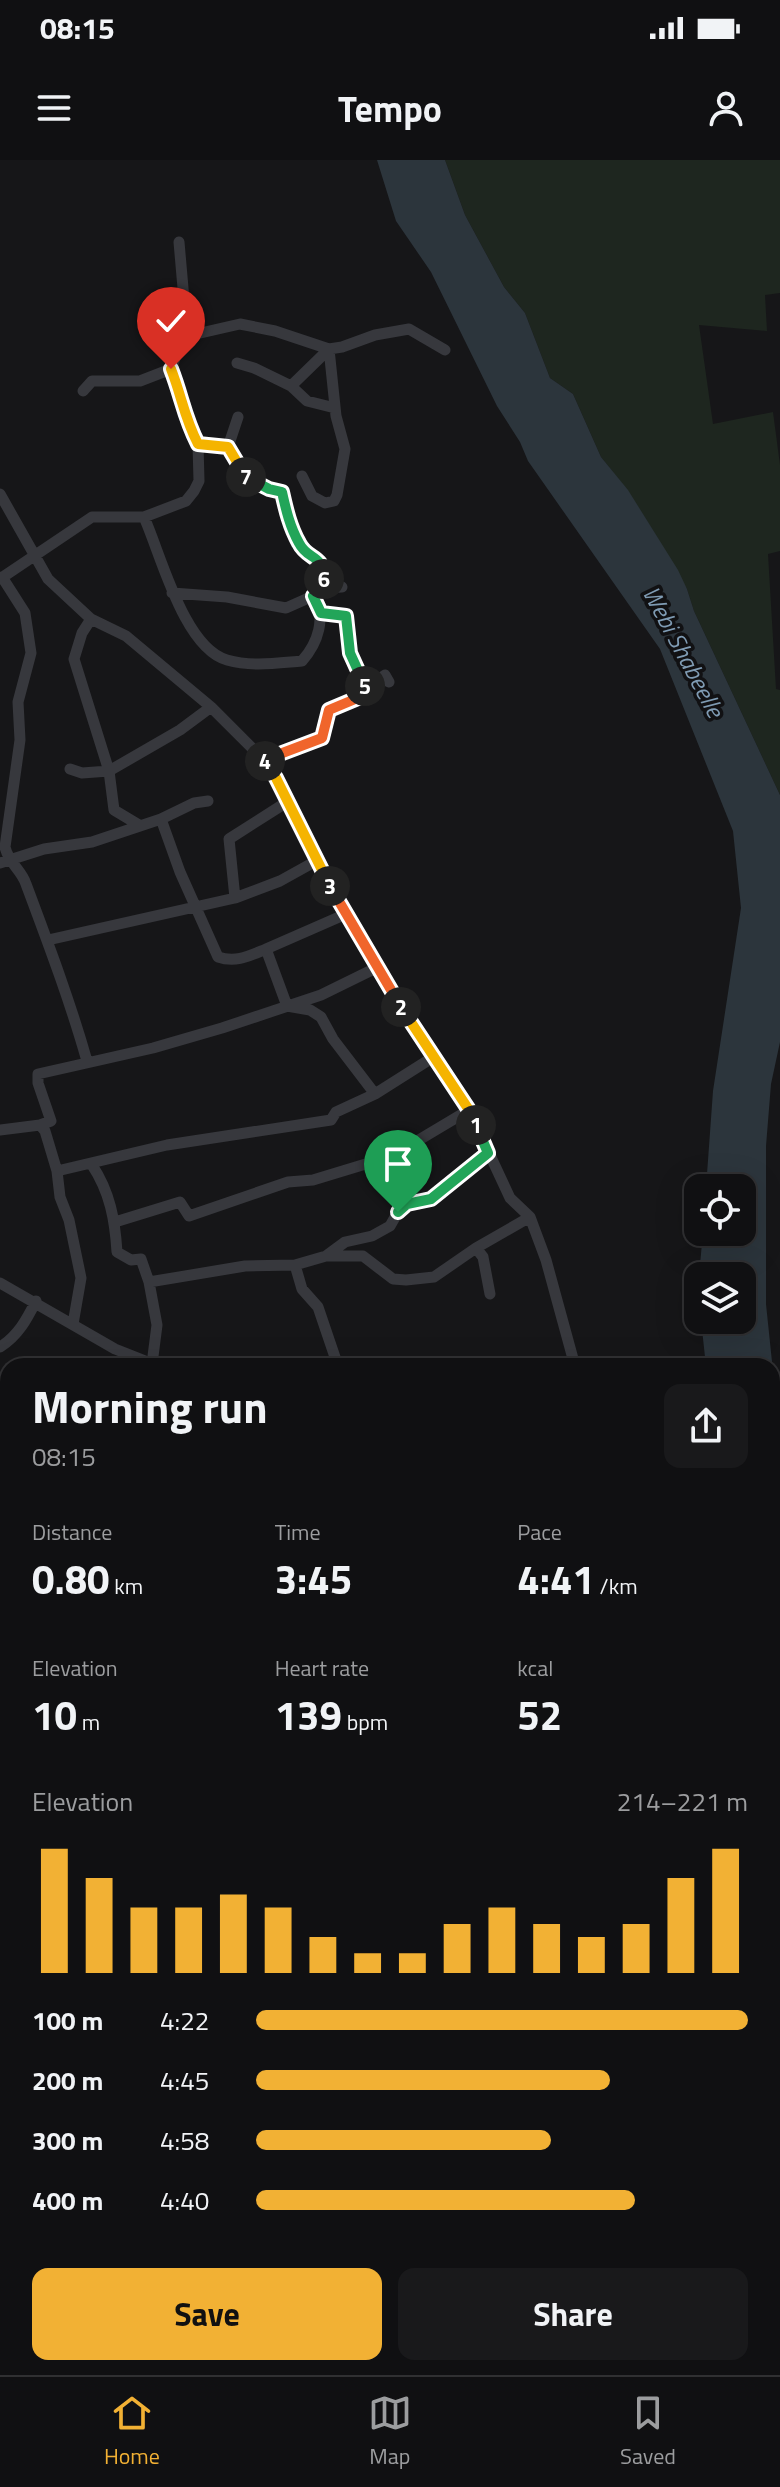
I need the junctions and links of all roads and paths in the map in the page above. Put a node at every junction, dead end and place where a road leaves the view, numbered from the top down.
1 (179, 242) dead end
2 (183, 337) junction
3 (329, 349) junction
4 (445, 350) dead end
5 (237, 363) dead end
6 (171, 369) junction
7 (291, 386) junction
8 (83, 391) dead end
9 (335, 408) junction
10 (238, 417) dead end
11 (198, 444) junction
12 (228, 447) junction
13 (302, 476) dead end
14 (0, 494) edge
15 (144, 517) junction
16 (34, 555) junction
17 (1, 578) edge
18 (342, 587) dead end
19 (324, 588) junction
20 (172, 593) junction
21 (313, 596) junction
22 (321, 613) junction
23 (91, 619) junction
24 (389, 682) dead end
25 (366, 688) junction
26 (211, 707) junction
27 (264, 760) junction
28 (70, 769) dead end
29 (109, 771) junction
30 (208, 801) dead end
31 (287, 802) junction
32 (161, 819) junction
33 (139, 825) junction
34 (316, 861) junction
35 (4, 862) edge
36 (235, 898) junction
37 (195, 907) junction
38 (346, 914) junction
39 (48, 940) junction
40 (266, 949) junction
41 (376, 968) junction
42 (287, 1006) junction
43 (435, 1056) junction
44 (87, 1061) junction
45 (375, 1094) junction
46 (469, 1110) junction
47 (40, 1125) junction
48 (0, 1130) edge
49 (488, 1153) junction
50 (92, 1165) junction
51 (57, 1171) junction
52 (530, 1217) junction
53 (115, 1222) junction
54 (476, 1248) junction
55 (326, 1256) junction
56 (295, 1265) junction
57 (149, 1282) junction
58 (0, 1283) edge
59 (490, 1294) dead end
60 (36, 1301) junction
61 (73, 1324) junction
62 (0, 1347) edge
63 (138, 1358) edge
64 (156, 1358) edge
65 (335, 1358) edge
66 (573, 1358) edge

1 - 2 street
2 - 3 street
2 - 6 street
3 - 4 street
3 - 7 street
3 - 9 street
5 - 7 street
6 - 8 street
6 - 11 street
7 - 9 street
9 - 13 street
10 - 12 street
11 - 12 street
11 - 15 street
12 - 19 street
14 - 16 street
15 - 16 street
15 - 20 street
16 - 17 street
16 - 23 street
17 - 35 street
18 - 19 street
19 - 21 street
20 - 21 street
20 - 22 street
21 - 22 street
22 - 25 street
23 - 26 street
23 - 29 street
24 - 25 street
25 - 27 street
26 - 27 street
26 - 29 street
27 - 31 street
28 - 29 street
29 - 33 street
30 - 32 street
31 - 34 street
31 - 36 street
32 - 33 street
32 - 37 street
33 - 35 street
34 - 36 street
34 - 38 street
35 - 39 street
36 - 37 street
37 - 39 street
37 - 40 street
38 - 40 street
38 - 41 street
39 - 44 street
40 - 42 street
41 - 42 street
41 - 43 street
42 - 44 street
42 - 45 street
43 - 45 street
43 - 46 street
44 - 47 street
45 - 50 street
46 - 49 street
46 - 53 street
47 - 48 street
47 - 51 street
49 - 52 street
49 - 55 street
50 - 51 street
50 - 53 street
51 - 61 street
52 - 54 street
52 - 66 street
53 - 57 street
54 - 55 street
54 - 59 street
55 - 56 street
56 - 57 street
56 - 65 street
57 - 64 street
58 - 60 street
60 - 61 street
60 - 62 street
61 - 63 street

